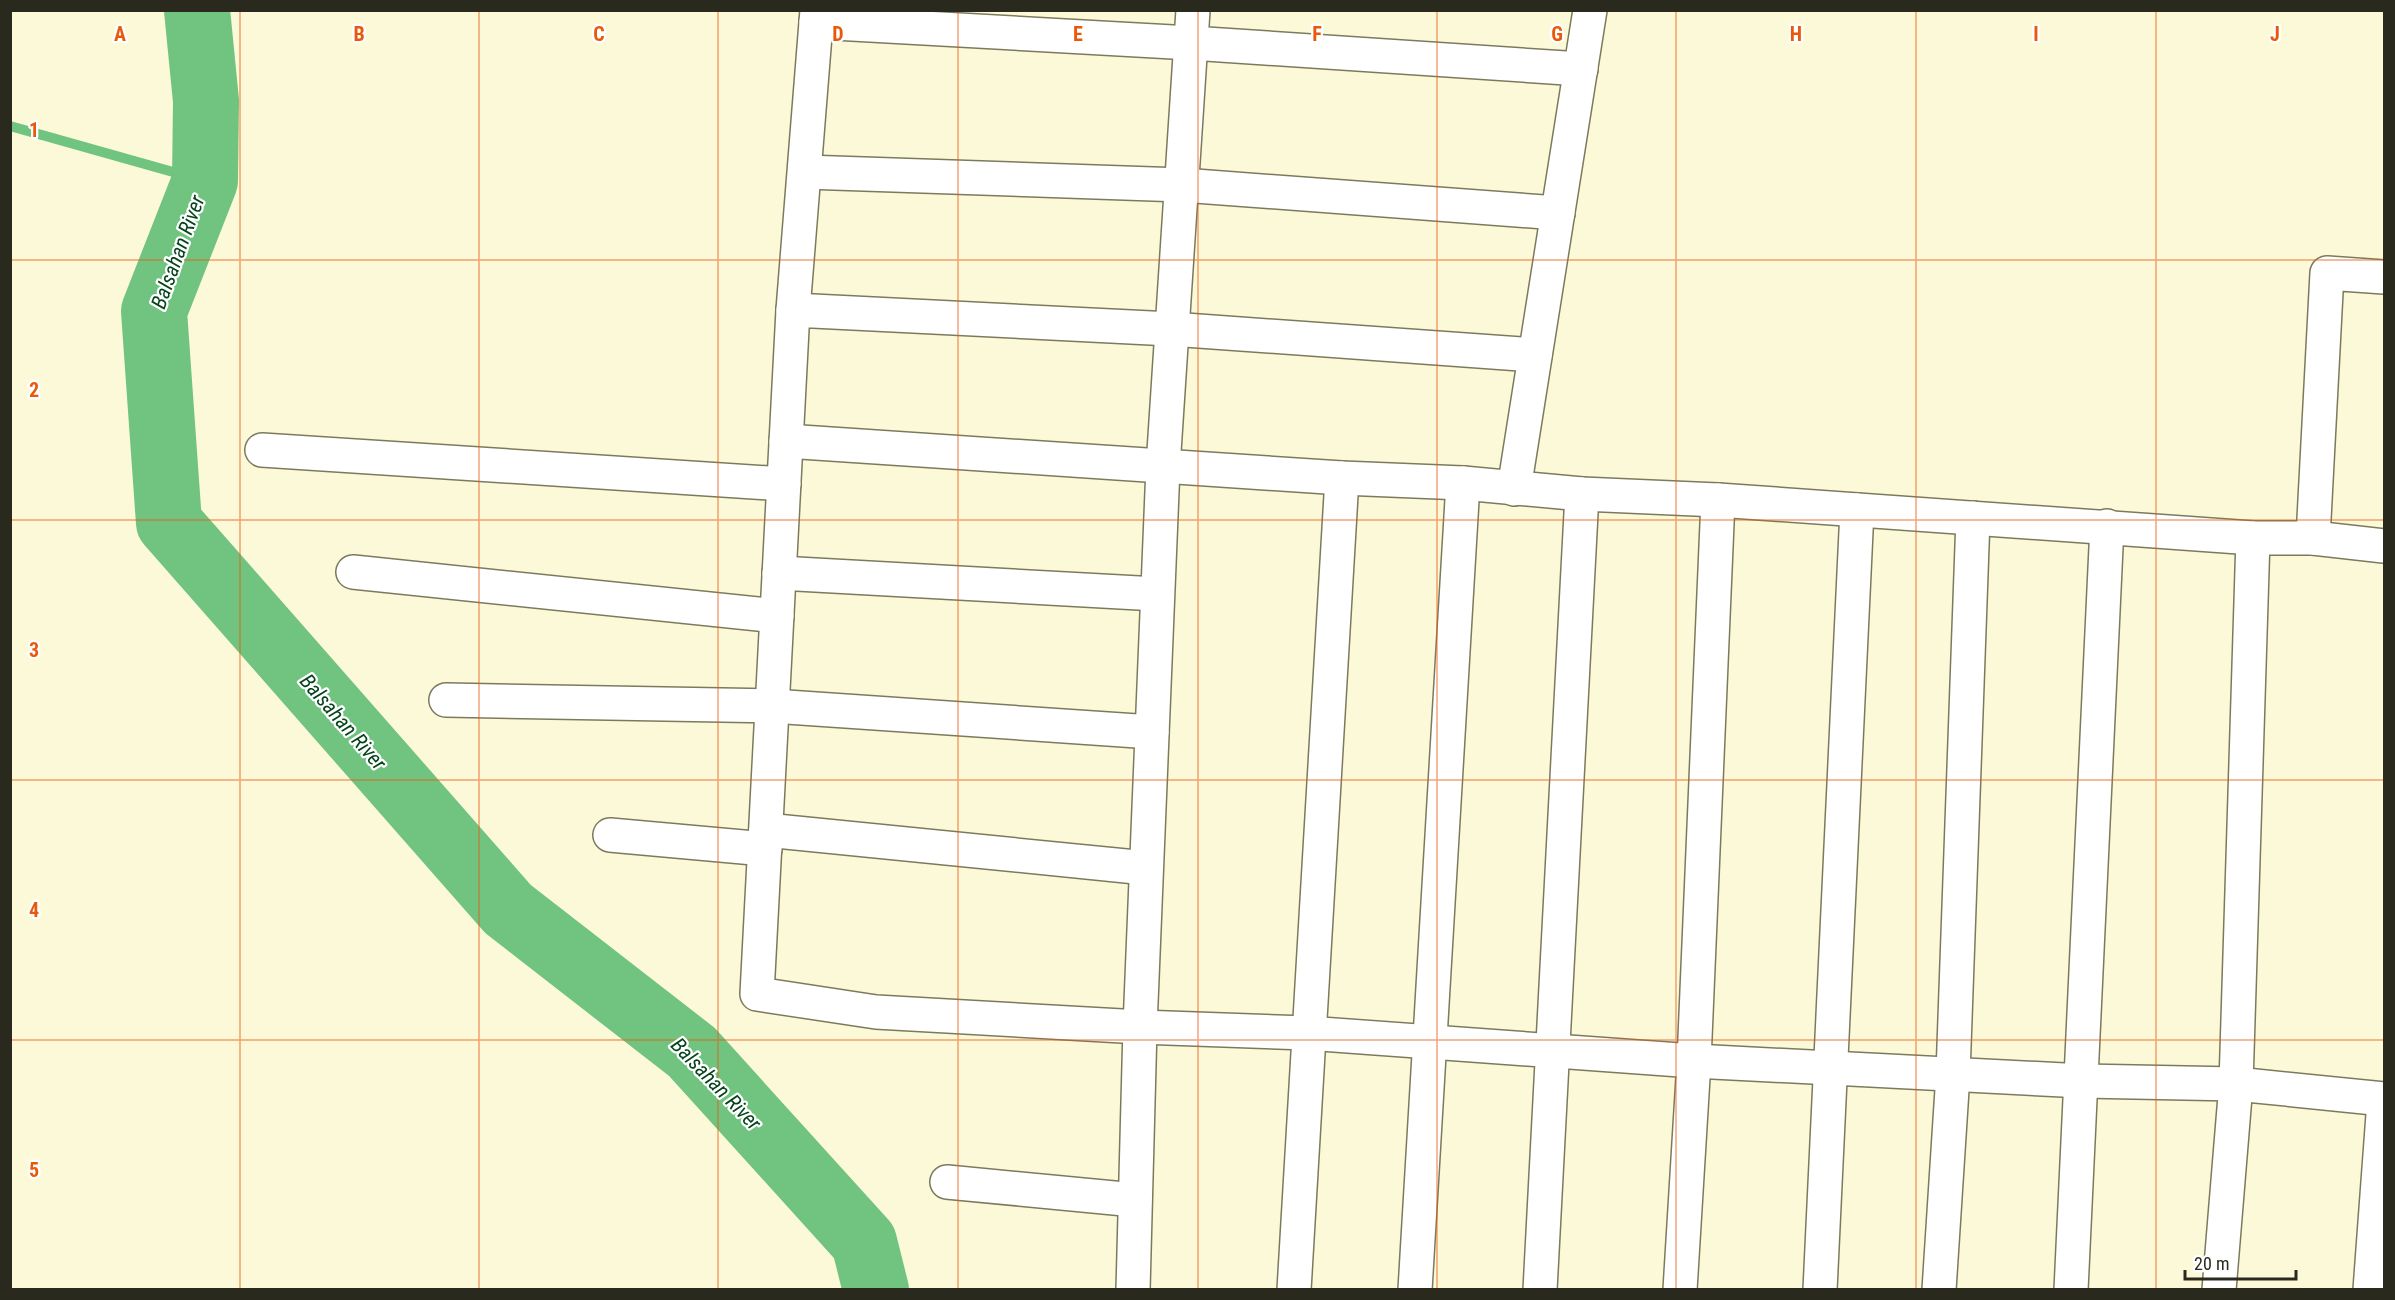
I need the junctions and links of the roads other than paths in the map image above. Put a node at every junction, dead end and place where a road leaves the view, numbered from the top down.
1 (1193, 10) edge
2 (1590, 10) edge
3 (817, 16) edge
4 (1191, 43) junction
5 (1581, 69) junction
6 (805, 172) junction
7 (1182, 185) junction
8 (1558, 213) junction
9 (2385, 277) edge
10 (794, 310) junction
11 (1172, 329) junction
12 (1535, 356) junction
13 (786, 441) junction
14 (262, 450) dead end
15 (1162, 467) junction
16 (1342, 478) junction
17 (1462, 483) junction
18 (784, 484) junction
19 (1514, 489) junction
20 (1582, 494) junction
21 (1718, 500) junction
22 (1857, 510) junction
23 (1973, 518) junction
24 (2107, 526) junction
25 (2253, 538) junction
26 (2313, 538) junction
27 (2385, 546) edge
28 (353, 572) dead end
29 (780, 573) junction
30 (1157, 594) junction
31 (777, 616) junction
32 (446, 700) dead end
33 (772, 706) junction
34 (1152, 732) junction
35 (610, 835) dead end
36 (765, 840) junction
37 (1146, 868) junction
38 (1140, 1027) junction
39 (1307, 1033) junction
40 (1428, 1043) junction
41 (1554, 1051) junction
42 (1694, 1061) junction
43 (1832, 1067) junction
44 (1953, 1074) junction
45 (2083, 1081) junction
46 (2236, 1084) junction
47 (2385, 1100) edge
48 (947, 1182) dead end
49 (1135, 1200) junction
50 (1133, 1290) edge
51 (1294, 1290) edge
52 (1415, 1290) edge
53 (1540, 1290) edge
54 (1680, 1290) edge
55 (1820, 1290) edge
56 (1940, 1290) edge
57 (2071, 1290) edge
58 (2219, 1290) edge
59 (2370, 1290) edge

1 - 4 street
2 - 5 street
3 - 4 street
3 - 6 street
4 - 5 street
4 - 7 street
5 - 8 street
6 - 7 street
6 - 10 street
7 - 8 street
7 - 11 street
8 - 12 street
9 - 26 street
10 - 11 street
10 - 13 street
11 - 12 street
11 - 15 street
12 - 19 street
13 - 15 street
13 - 18 street
14 - 18 street
15 - 16 street
15 - 30 street
16 - 17 street
16 - 39 street
17 - 19 street
17 - 40 street
18 - 29 street
19 - 20 street
20 - 21 street
20 - 41 street
21 - 22 street
21 - 42 street
22 - 23 street
22 - 43 street
23 - 24 street
23 - 44 street
24 - 25 street
24 - 45 street
25 - 26 street
25 - 46 street
26 - 27 street
28 - 31 street
29 - 30 street
29 - 31 street
30 - 34 street
31 - 33 street
32 - 33 street
33 - 34 street
33 - 36 street
34 - 37 street
35 - 36 street
36 - 37 street
36 - 38 street
37 - 38 street
38 - 39 street
38 - 49 street
39 - 40 street
39 - 51 street
40 - 41 street
40 - 52 street
41 - 42 street
41 - 53 street
42 - 43 street
42 - 54 street
43 - 44 street
43 - 55 street
44 - 45 street
44 - 56 street
45 - 46 street
45 - 57 street
46 - 47 street
46 - 58 street
47 - 59 street
48 - 49 street
49 - 50 street

